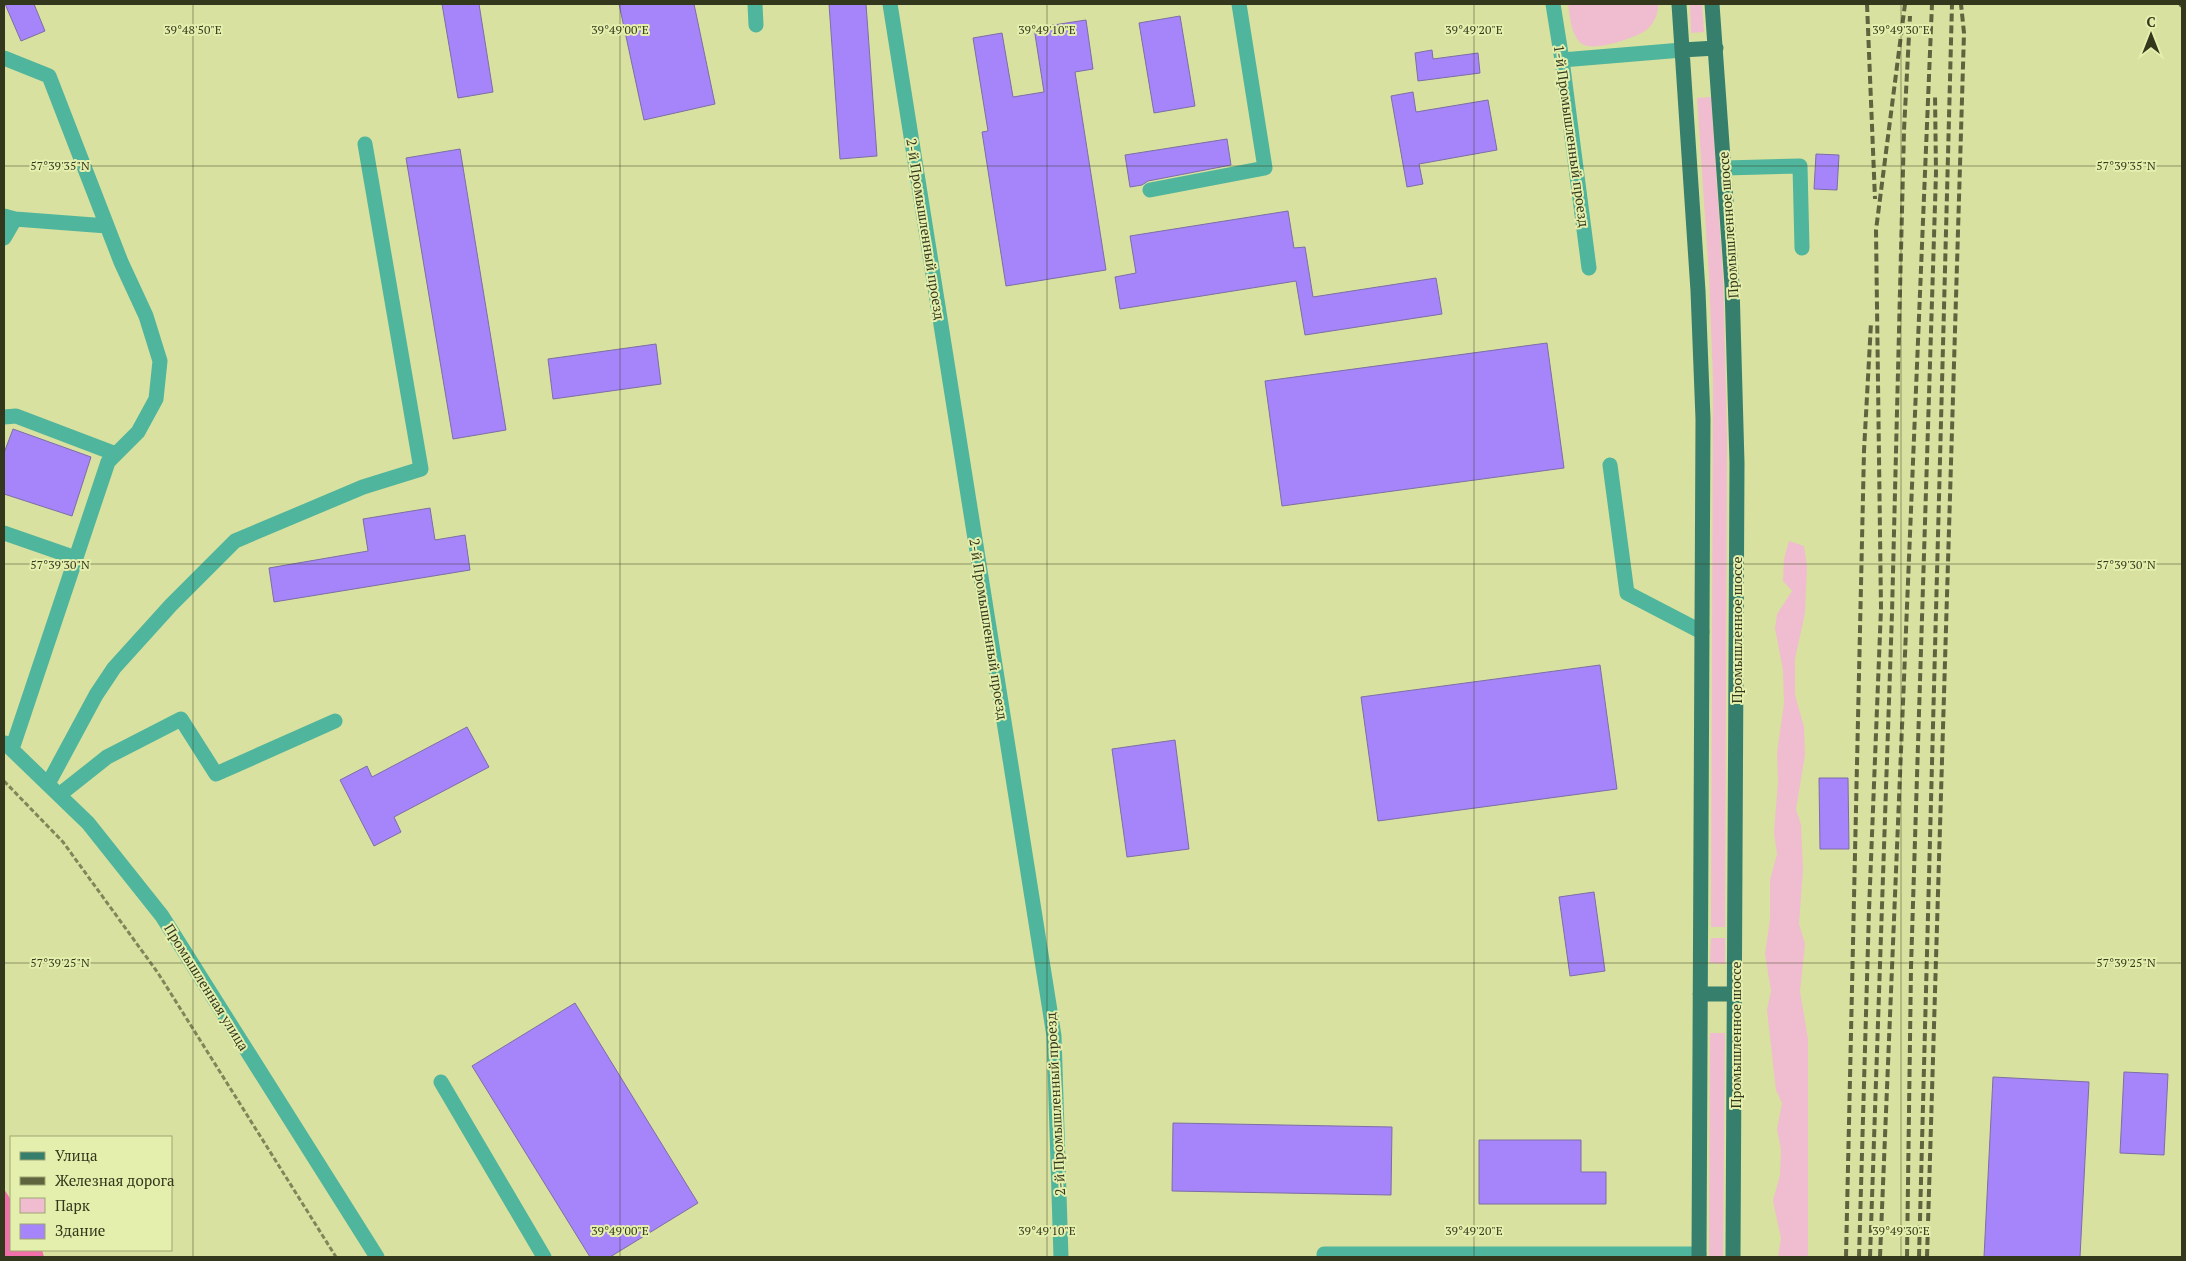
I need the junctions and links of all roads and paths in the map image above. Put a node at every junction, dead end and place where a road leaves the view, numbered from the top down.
1 (755, 4) edge
2 (890, 4) edge
3 (1239, 4) edge
4 (1553, 4) edge
5 (1679, 4) edge
6 (1712, 4) edge
7 (756, 25) dead end
8 (1716, 48) junction
9 (1682, 50) junction
10 (4, 58) edge
11 (1562, 60) junction
12 (365, 144) dead end
13 (1725, 168) junction
14 (1150, 190) dead end
15 (9, 217) edge
16 (107, 226) junction
17 (4, 238) edge
18 (1802, 248) dead end
19 (1590, 268) dead end
20 (4, 418) edge
21 (116, 454) junction
22 (1610, 465) dead end
23 (4, 533) edge
24 (76, 558) junction
25 (1702, 632) junction
26 (335, 721) dead end
27 (8, 746) edge
28 (4, 781) edge
29 (48, 784) junction
30 (60, 795) junction
31 (1700, 994) junction
32 (1735, 994) junction
33 (441, 1082) dead end
34 (1699, 1255) edge
35 (336, 1257) edge
36 (377, 1257) edge
37 (544, 1257) edge
38 (1061, 1257) edge
39 (1324, 1257) edge
40 (1733, 1257) edge

1 - 7 street
2 - 38 street, 2-й Промышленный проезд
3 - 14 street
4 - 11 street, 1-й Промышленный проезд
5 - 9 main road
6 - 8 main road, Промышленное шоссе
8 - 9 main road
8 - 13 main road, Промышленное шоссе
9 - 11 street
9 - 25 main road
10 - 16 street
11 - 19 street, 1-й Промышленный проезд
12 - 29 street
13 - 18 street
13 - 32 main road, Промышленное шоссе
15 - 16 street
15 - 17 street
16 - 21 street
20 - 21 street
21 - 24 street
22 - 25 street
23 - 24 street
24 - 27 street
25 - 31 main road
26 - 30 street
27 - 29 street, Промышленная улица
28 - 35 path
29 - 30 street, Промышленная улица
30 - 36 street, Промышленная улица
31 - 32 main road
31 - 34 main road
32 - 40 main road, Промышленное шоссе
33 - 37 street
34 - 39 street

